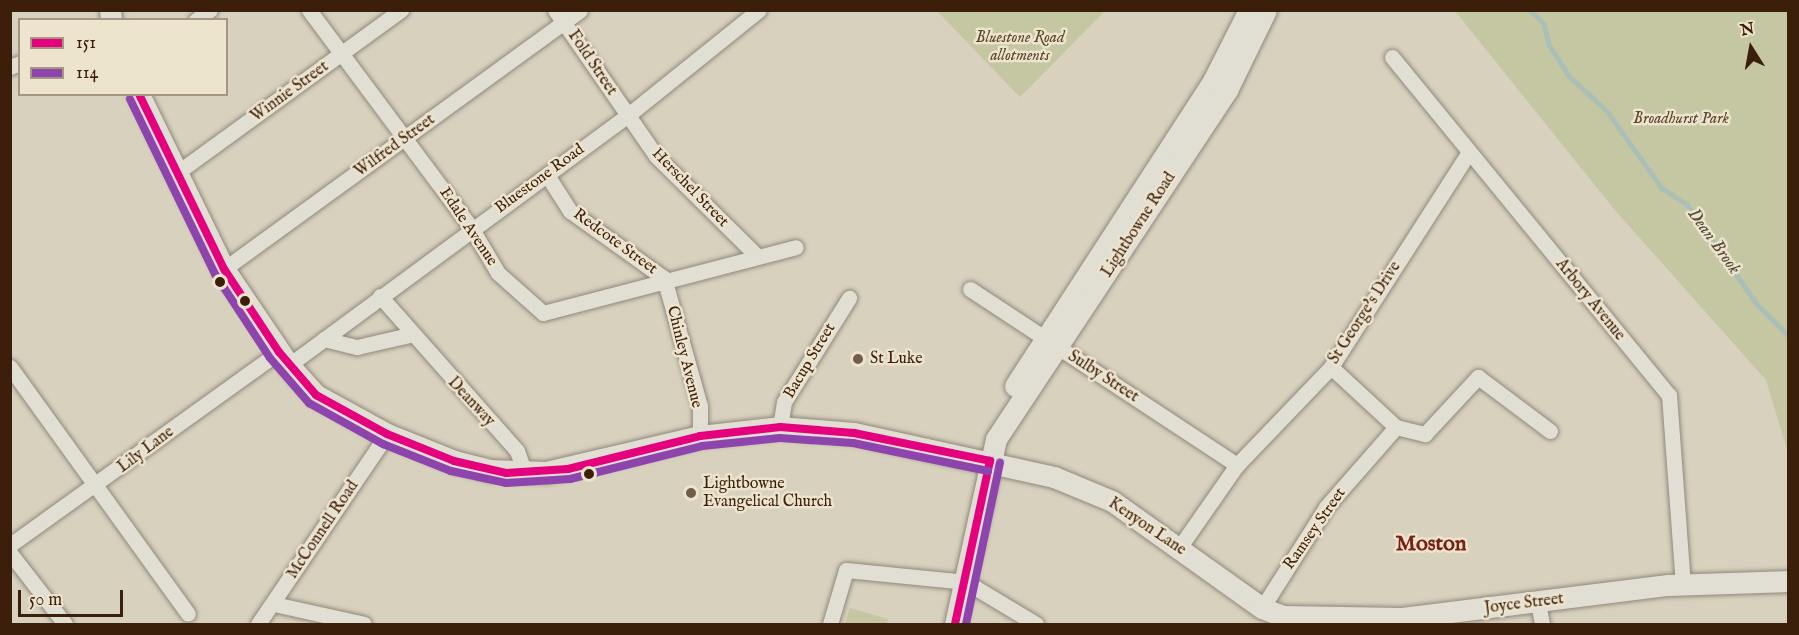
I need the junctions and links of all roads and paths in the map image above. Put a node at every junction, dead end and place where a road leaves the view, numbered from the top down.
1 (309, 10) edge
2 (401, 10) edge
3 (580, 10) edge
4 (759, 10) edge
5 (1249, 10) edge
6 (1266, 10) edge
7 (560, 16) edge
8 (341, 55) junction
9 (1392, 57) dead end
10 (140, 96) edge
11 (627, 116) junction
12 (405, 139) junction
13 (1469, 152) junction
14 (178, 172) junction
15 (547, 175) junction
16 (472, 229) junction
17 (796, 247) dead end
18 (757, 256) junction
19 (224, 269) junction
20 (664, 279) junction
21 (970, 289) dead end
22 (380, 296) junction
23 (849, 297) dead end
24 (409, 335) junction
25 (324, 339) junction
26 (1052, 344) junction
27 (284, 359) junction
28 (10, 367) edge
29 (1330, 367) junction
30 (780, 427) junction
31 (1396, 427) junction
32 (1550, 431) dead end
33 (387, 435) junction
34 (700, 436) junction
35 (990, 461) junction
36 (1237, 465) junction
37 (525, 473) junction
38 (98, 485) junction
39 (10, 545) edge
40 (1179, 548) junction
41 (10, 553) edge
42 (1788, 581) edge
43 (966, 582) junction
44 (1683, 584) junction
45 (1538, 603) junction
46 (274, 604) junction
47 (1262, 608) junction
48 (188, 614) dead end
49 (1283, 620) edge
50 (65, 624) edge
51 (258, 624) edge
52 (364, 624) edge
53 (831, 624) edge
54 (955, 624) edge
55 (1036, 624) edge
56 (1542, 624) edge

1 - 8 street, Edale Avenue
2 - 8 street, Winnie Street
3 - 7 street, Wilfred Street
4 - 11 street, Bluestone Road
5 - 26 street, Lightbowne Road
6 - 26 street, Lightbowne Road
7 - 11 street, Fold Street
7 - 12 street, Wilfred Street
8 - 12 street, Edale Avenue
8 - 14 street, Winnie Street
9 - 13 street, Arbory Avenue
10 - 14 street, Kenyon Lane
11 - 15 street, Bluestone Road
11 - 18 street, Herschel Street
12 - 16 street, Edale Avenue
12 - 19 street, Wilfred Street
13 - 29 street, St George's Drive
13 - 44 street, Arbory Avenue
14 - 19 street, Kenyon Lane
15 - 16 street, Bluestone Road
15 - 20 street, Redcote Street
16 - 20 street, Edale Avenue
16 - 22 street, Bluestone Road
17 - 18 street, Edale Avenue
18 - 20 street, Edale Avenue
19 - 27 street, Kenyon Lane
20 - 34 street, Chinley Avenue
21 - 26 street, Sulby Street
22 - 24 street, Deanway
22 - 25 street, Bluestone Road
23 - 30 street, Bacup Street
24 - 25 street
24 - 37 street, Deanway
25 - 27 street, Bluestone Road
26 - 35 street, Lightbowne Road
26 - 36 street, Sulby Street
27 - 33 street, Kenyon Lane
27 - 38 street, Lily Lane
28 - 38 street
29 - 31 street
29 - 36 street, St George's Drive
30 - 34 street, Kenyon Lane
30 - 35 street, Kenyon Lane
31 - 32 street
31 - 47 street, Ramsey Street
33 - 37 street, Kenyon Lane
33 - 46 street, McConnell Road
34 - 37 street, Kenyon Lane
35 - 40 street, Kenyon Lane
35 - 43 street, Lightbowne Road
36 - 40 street, St George's Drive
38 - 39 street, Lily Lane
38 - 48 street
40 - 47 street, Kenyon Lane
41 - 50 street
42 - 44 street, Joyce Street
43 - 53 street
43 - 54 street, Lightbowne Road
43 - 55 street
44 - 45 street, Joyce Street
45 - 49 street, Joyce Street
45 - 56 street
46 - 51 street, McConnell Road
46 - 52 street
47 - 49 street, Joyce Street

